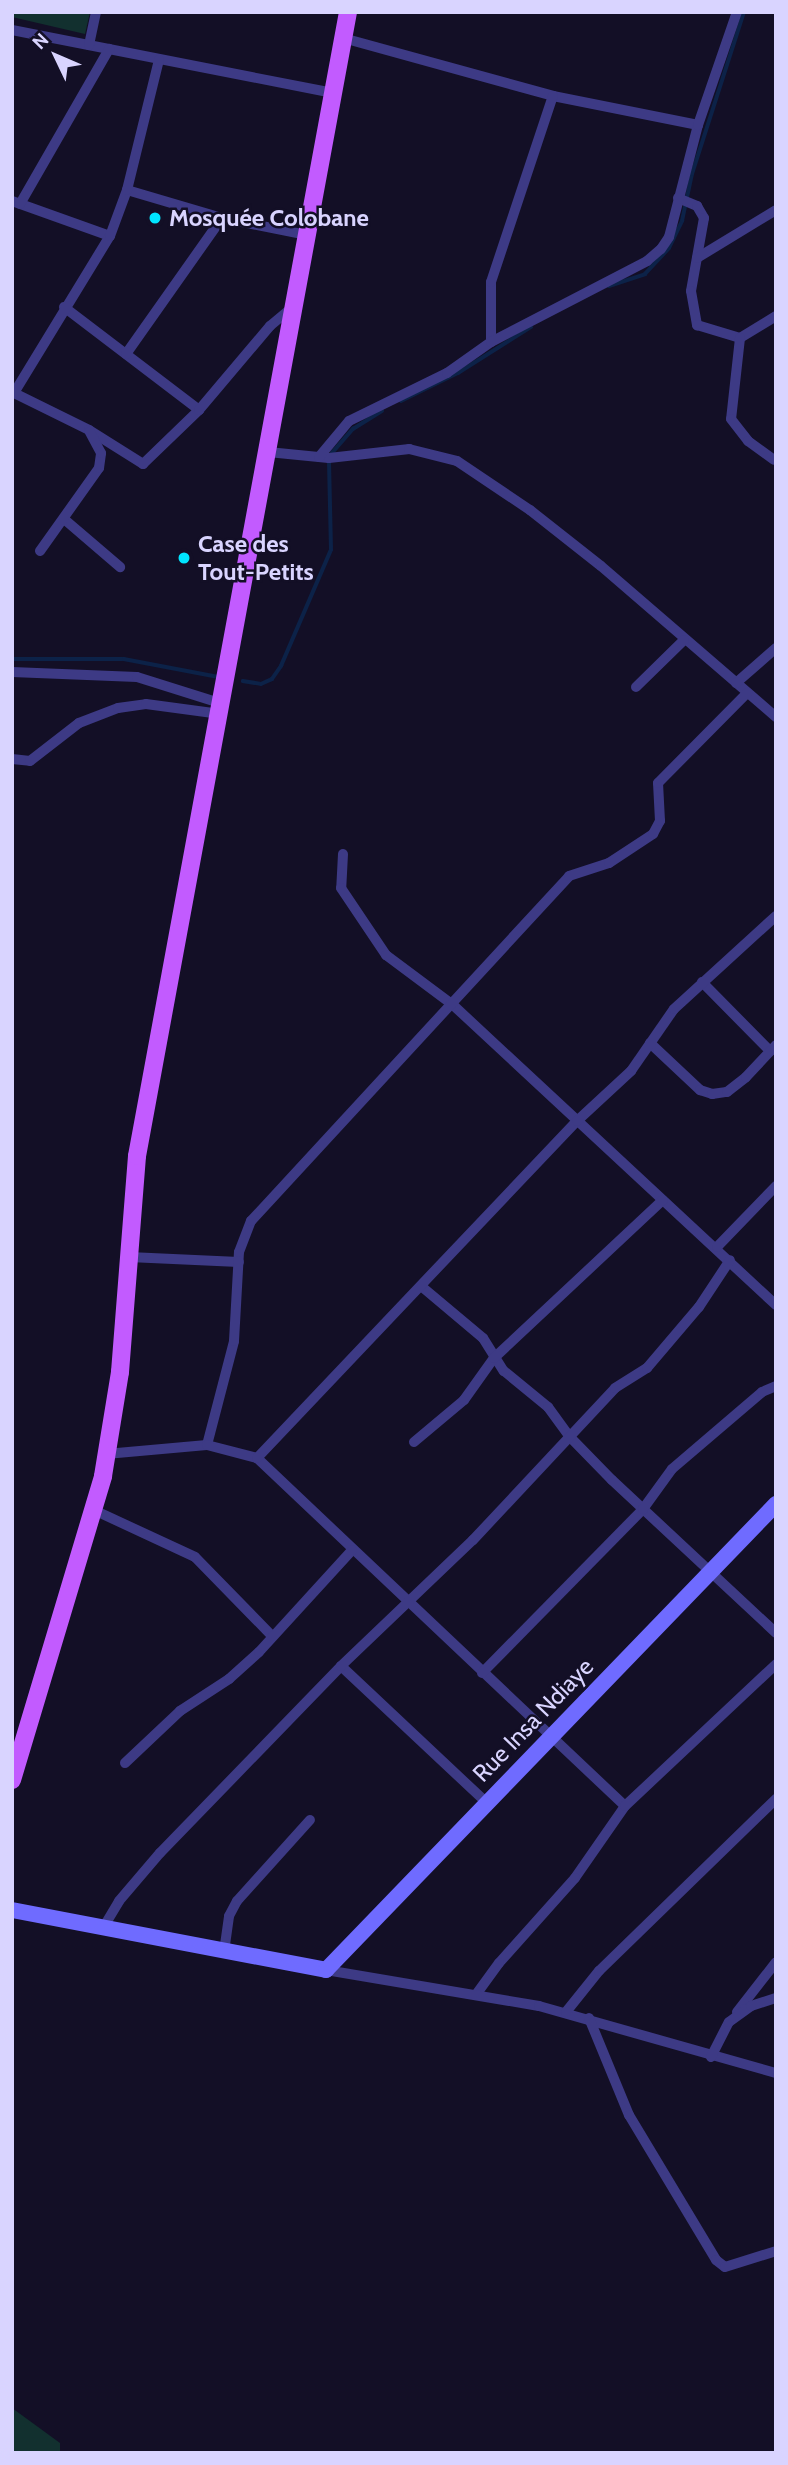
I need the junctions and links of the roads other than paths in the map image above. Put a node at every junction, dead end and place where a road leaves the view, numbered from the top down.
1 (96, 12) edge
2 (348, 12) edge
3 (737, 12) edge
4 (12, 30) edge
5 (343, 38) junction
6 (89, 45) junction
7 (109, 49) junction
8 (159, 60) junction
9 (332, 93) junction
10 (554, 96) junction
11 (698, 125) junction
12 (127, 190) junction
13 (678, 198) junction
14 (16, 203) edge
15 (776, 210) edge
16 (222, 218) junction
17 (307, 235) junction
18 (110, 236) junction
19 (697, 258) junction
20 (295, 306) junction
21 (64, 307) junction
22 (776, 316) edge
23 (740, 338) junction
24 (491, 342) junction
25 (126, 354) junction
26 (13, 393) edge
27 (199, 410) junction
28 (89, 430) junction
29 (268, 452) junction
30 (319, 457) junction
31 (774, 460) edge
32 (64, 519) junction
33 (40, 551) dead end
34 (120, 567) dead end
35 (684, 640) junction
36 (776, 648) edge
37 (12, 672) edge
38 (736, 683) junction
39 (636, 687) dead end
40 (747, 693) junction
41 (221, 709) junction
42 (776, 717) edge
43 (12, 758) edge
44 (342, 854) dead end
45 (776, 916) edge
46 (702, 982) junction
47 (453, 1004) junction
48 (650, 1043) junction
49 (773, 1048) edge
50 (577, 1121) junction
51 (776, 1186) edge
52 (663, 1200) junction
53 (717, 1247) junction
54 (129, 1257) junction
55 (730, 1260) junction
56 (239, 1262) junction
57 (421, 1286) junction
58 (776, 1306) edge
59 (494, 1358) junction
60 (776, 1386) edge
61 (570, 1437) junction
62 (414, 1442) dead end
63 (207, 1445) junction
64 (106, 1454) junction
65 (257, 1458) junction
66 (776, 1504) edge
67 (643, 1509) junction
68 (96, 1511) junction
69 (352, 1550) junction
70 (711, 1570) junction
71 (406, 1602) junction
72 (776, 1633) edge
73 (272, 1636) junction
74 (776, 1664) edge
75 (341, 1666) junction
76 (482, 1673) junction
77 (550, 1736) junction
78 (125, 1763) dead end
79 (12, 1780) edge
80 (776, 1799) edge
81 (486, 1802) junction
82 (625, 1806) junction
83 (310, 1820) dead end
84 (12, 1910) edge
85 (103, 1928) junction
86 (224, 1952) junction
87 (776, 1962) edge
88 (326, 1970) junction
89 (476, 1995) junction
90 (776, 1998) edge
91 (566, 2012) junction
92 (589, 2018) junction
93 (729, 2022) junction
94 (711, 2057) junction
95 (776, 2073) edge
96 (776, 2251) edge

1 - 6 street
2 - 5 main road
3 - 11 street
4 - 6 street
5 - 9 main road
5 - 10 street
6 - 7 street
7 - 8 street
7 - 14 street
8 - 9 street
8 - 12 street
9 - 17 main road
10 - 11 street
10 - 24 street
11 - 13 street
12 - 16 street
12 - 18 street
13 - 19 street
13 - 24 street
14 - 18 street
15 - 19 street
16 - 17 street
16 - 25 street
17 - 20 main road
18 - 21 street
19 - 23 street
20 - 27 street
20 - 29 main road
21 - 25 street
21 - 26 street
22 - 23 street
23 - 31 street
24 - 30 street
25 - 27 street
26 - 28 street
27 - 28 street
28 - 32 street
29 - 30 street
29 - 41 main road
30 - 35 street
32 - 33 street
32 - 34 street
35 - 38 street
35 - 39 street
36 - 38 street
37 - 41 street
38 - 40 street
40 - 42 street
40 - 47 street
41 - 43 street
41 - 54 main road
44 - 47 street
45 - 46 street
46 - 48 street
46 - 49 street
47 - 50 street
47 - 56 street
48 - 49 street
48 - 50 street
50 - 52 street
50 - 57 street
51 - 53 street
52 - 53 street
52 - 59 street
53 - 55 street
54 - 56 street
54 - 64 main road
55 - 58 street
55 - 61 street
56 - 63 street
57 - 59 street
57 - 65 street
59 - 61 street
59 - 62 street
60 - 67 street
61 - 67 street
61 - 71 street
63 - 64 street
63 - 65 street
64 - 68 main road
65 - 69 street
66 - 70 main road, Rue Insa Ndiaye
67 - 70 street
67 - 76 street
68 - 73 street
68 - 79 main road
69 - 71 street
69 - 73 street
70 - 72 street
70 - 77 main road, Rue Insa Ndiaye
71 - 75 street
71 - 76 street
73 - 78 street
74 - 82 street
75 - 81 street
75 - 85 street
76 - 77 street
77 - 81 main road, Rue Insa Ndiaye
77 - 82 street
80 - 91 street
81 - 88 main road, Rue Insa Ndiaye
82 - 89 street
83 - 86 street
84 - 85 main road
85 - 86 main road
86 - 88 main road
87 - 93 street
88 - 89 street
89 - 91 street
90 - 93 street
91 - 92 street
92 - 94 street
92 - 96 street
93 - 94 street
94 - 95 street

